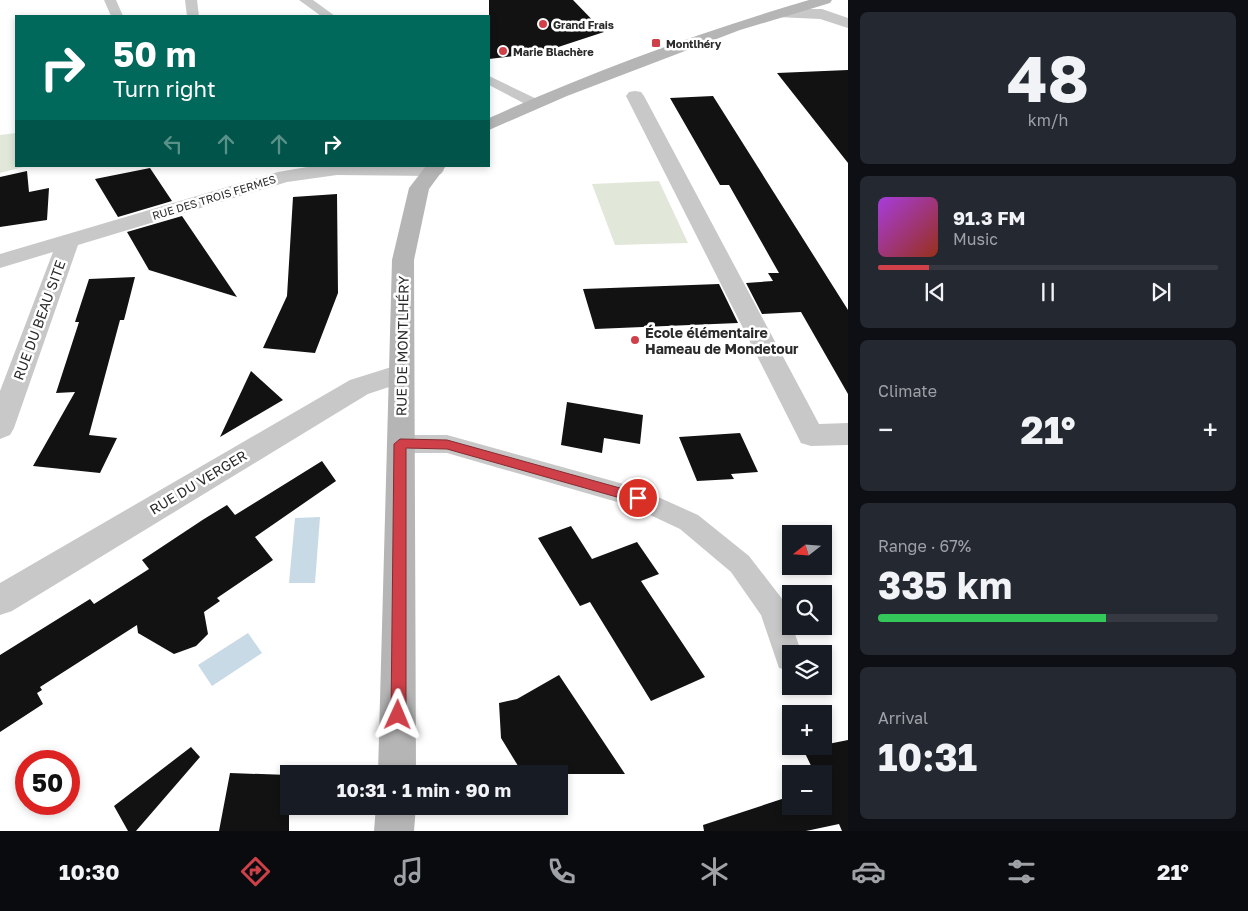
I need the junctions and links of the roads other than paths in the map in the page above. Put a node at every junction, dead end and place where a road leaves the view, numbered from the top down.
1 (110, 0) edge
2 (191, 0) edge
3 (305, 0) edge
4 (825, 0) edge
5 (829, 0) edge
6 (786, 7) edge
7 (117, 15) edge
8 (193, 15) edge
9 (328, 15) edge
10 (848, 18) edge
11 (848, 23) edge
12 (490, 81) edge
13 (635, 96) dead end
14 (536, 104) junction
15 (492, 121) edge
16 (435, 168) edge
17 (68, 241) junction
18 (0, 260) edge
19 (401, 373) junction
20 (0, 428) edge
21 (848, 434) edge
22 (400, 444) junction
23 (0, 600) edge
24 (785, 645) edge
25 (398, 765) edge
26 (395, 815) edge
27 (394, 831) edge

1 - 7 lane
2 - 8 lane
3 - 9 lane
4 - 6 main road
5 - 10 street
6 - 11 street
6 - 14 main road
12 - 14 lane
13 - 21 street
14 - 15 main road
16 - 17 street, RUE DES TROIS FERMES
16 - 19 main road, RUE DE MONTLHÉRY
17 - 18 street, RUE DES TROIS FERMES
17 - 20 street, RUE DU BEAU SITE
19 - 22 main road, RUE DE MONTLHÉRY
19 - 23 street, RUE DU VERGER
22 - 24 lane
22 - 25 main road, RUE DE MONTLHÉRY
26 - 27 main road

